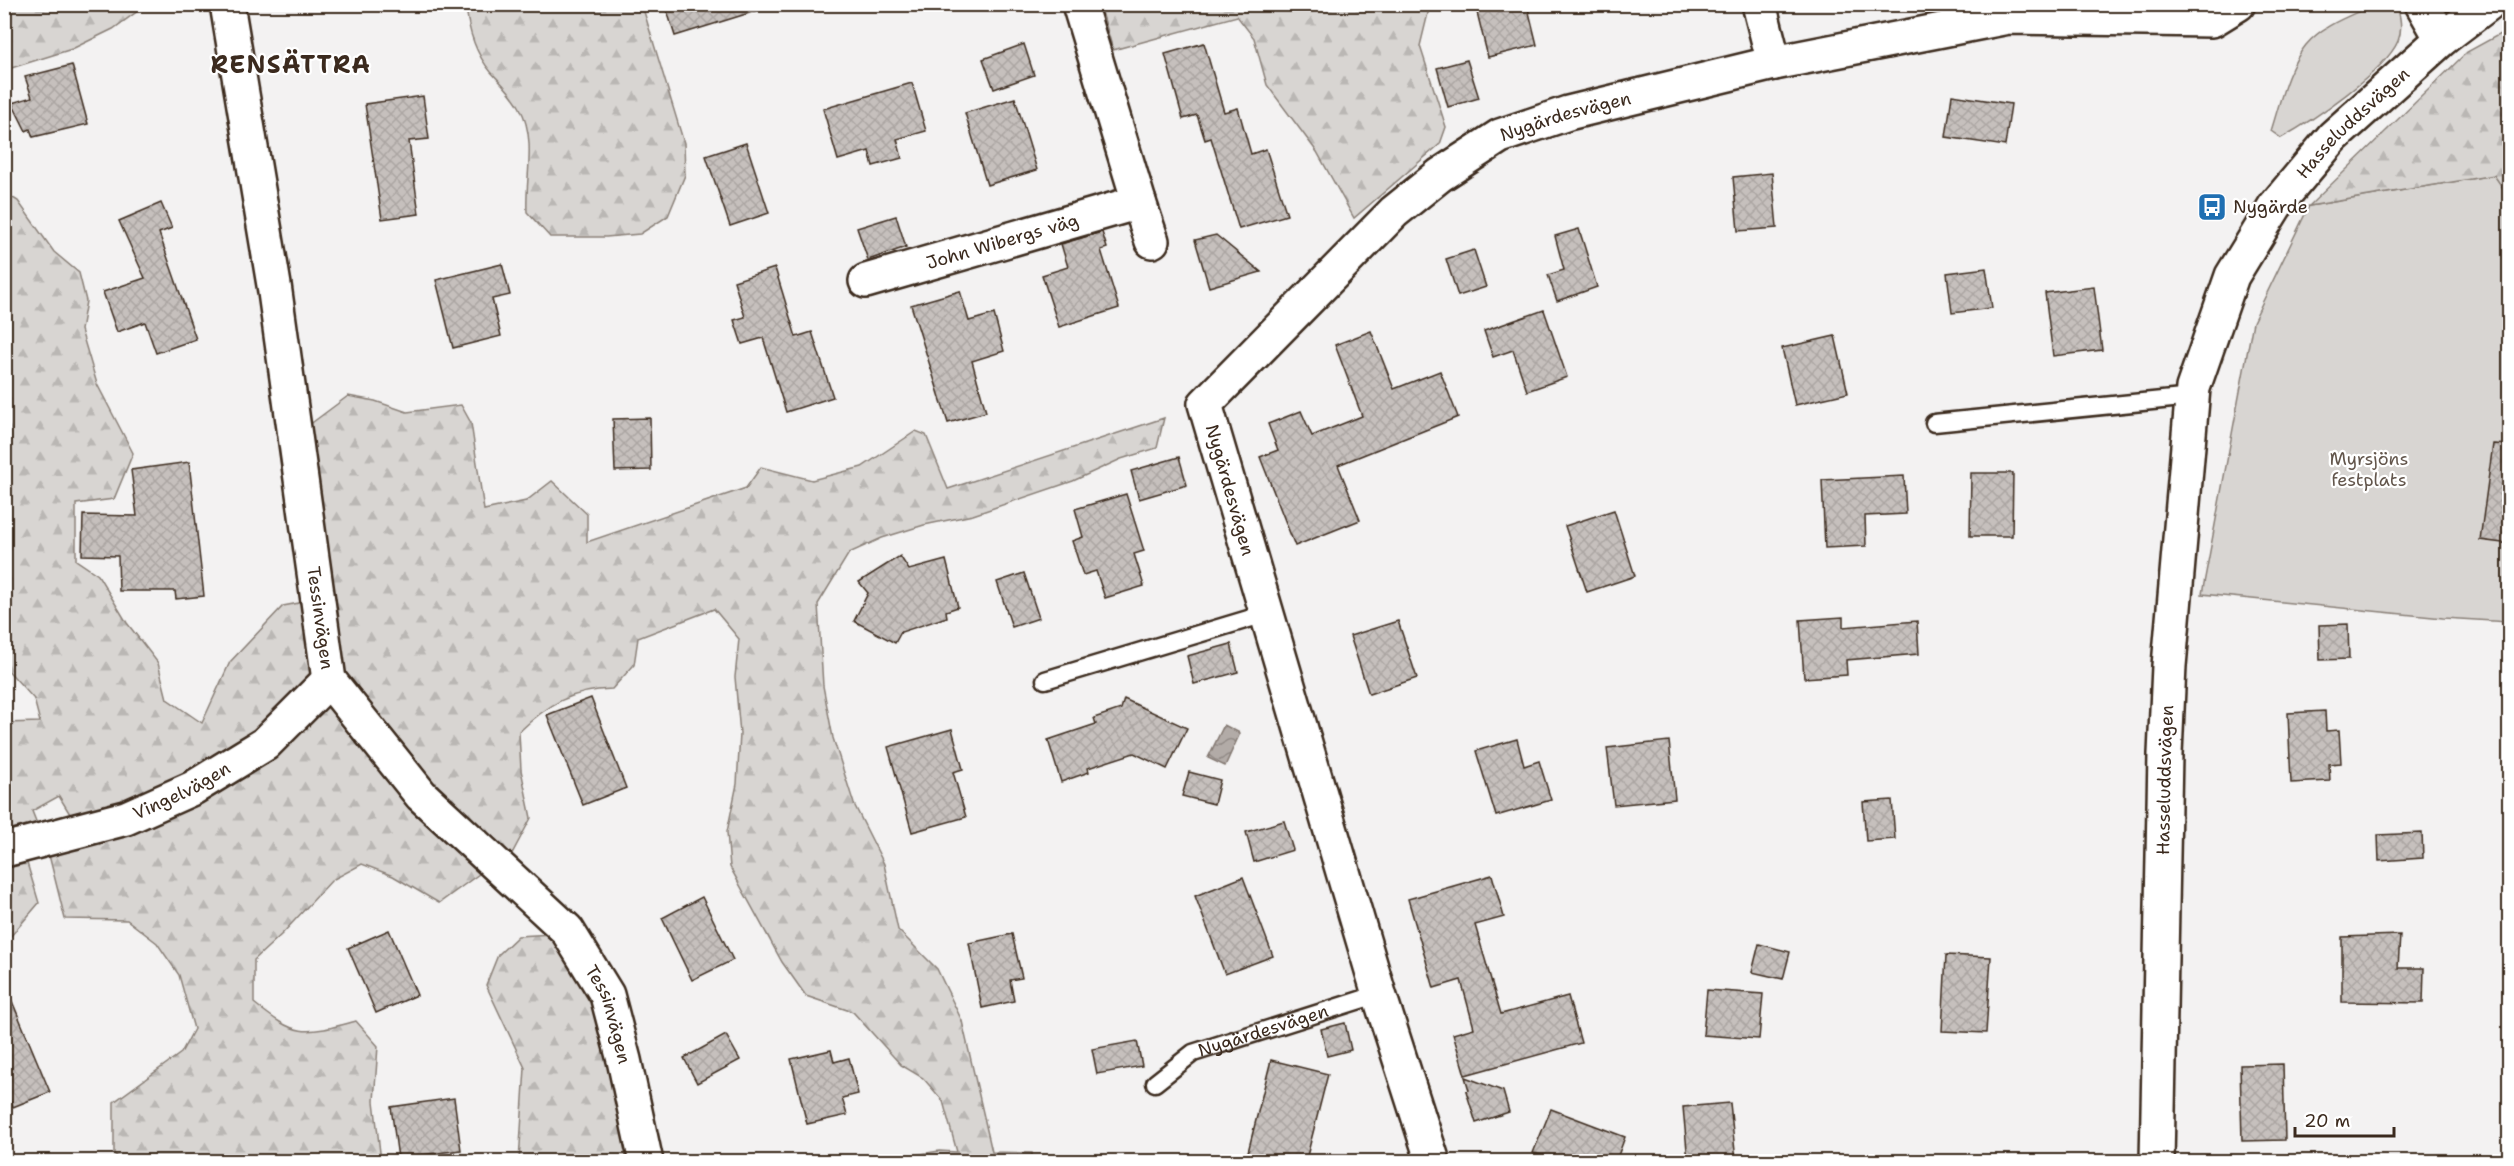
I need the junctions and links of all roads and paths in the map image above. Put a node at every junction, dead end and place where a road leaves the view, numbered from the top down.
1 (227, 4) edge
2 (1079, 4) edge
3 (1759, 4) edge
4 (2238, 4) edge
5 (2422, 4) edge
6 (2488, 4) edge
7 (2442, 39) junction
8 (1774, 63) junction
9 (1139, 202) junction
10 (1152, 241) dead end
11 (866, 281) dead end
12 (2192, 397) junction
13 (1934, 423) dead end
14 (1265, 614) junction
15 (329, 680) junction
16 (1045, 680) dead end
17 (4, 850) edge
18 (1379, 994) junction
19 (1155, 1083) dead end
20 (646, 1161) edge
21 (1433, 1161) edge
22 (2157, 1161) edge

1 - 15 street, Tessinvägen
2 - 9 street
3 - 8 street
4 - 8 street, Nygärdesvägen
5 - 7 street
6 - 7 street, Hasseluddsvägen
7 - 12 street, Hasseluddsvägen
8 - 14 street, Nygärdesvägen
9 - 10 street
9 - 11 street, John Wibergs väg
12 - 13 lane
12 - 22 street, Hasseluddsvägen
14 - 16 lane
14 - 18 street, Nygärdesvägen
15 - 17 street, Vingelvägen
15 - 20 street, Tessinvägen
18 - 19 lane, Nygärdesvägen
18 - 21 street, Nygärdesvägen

